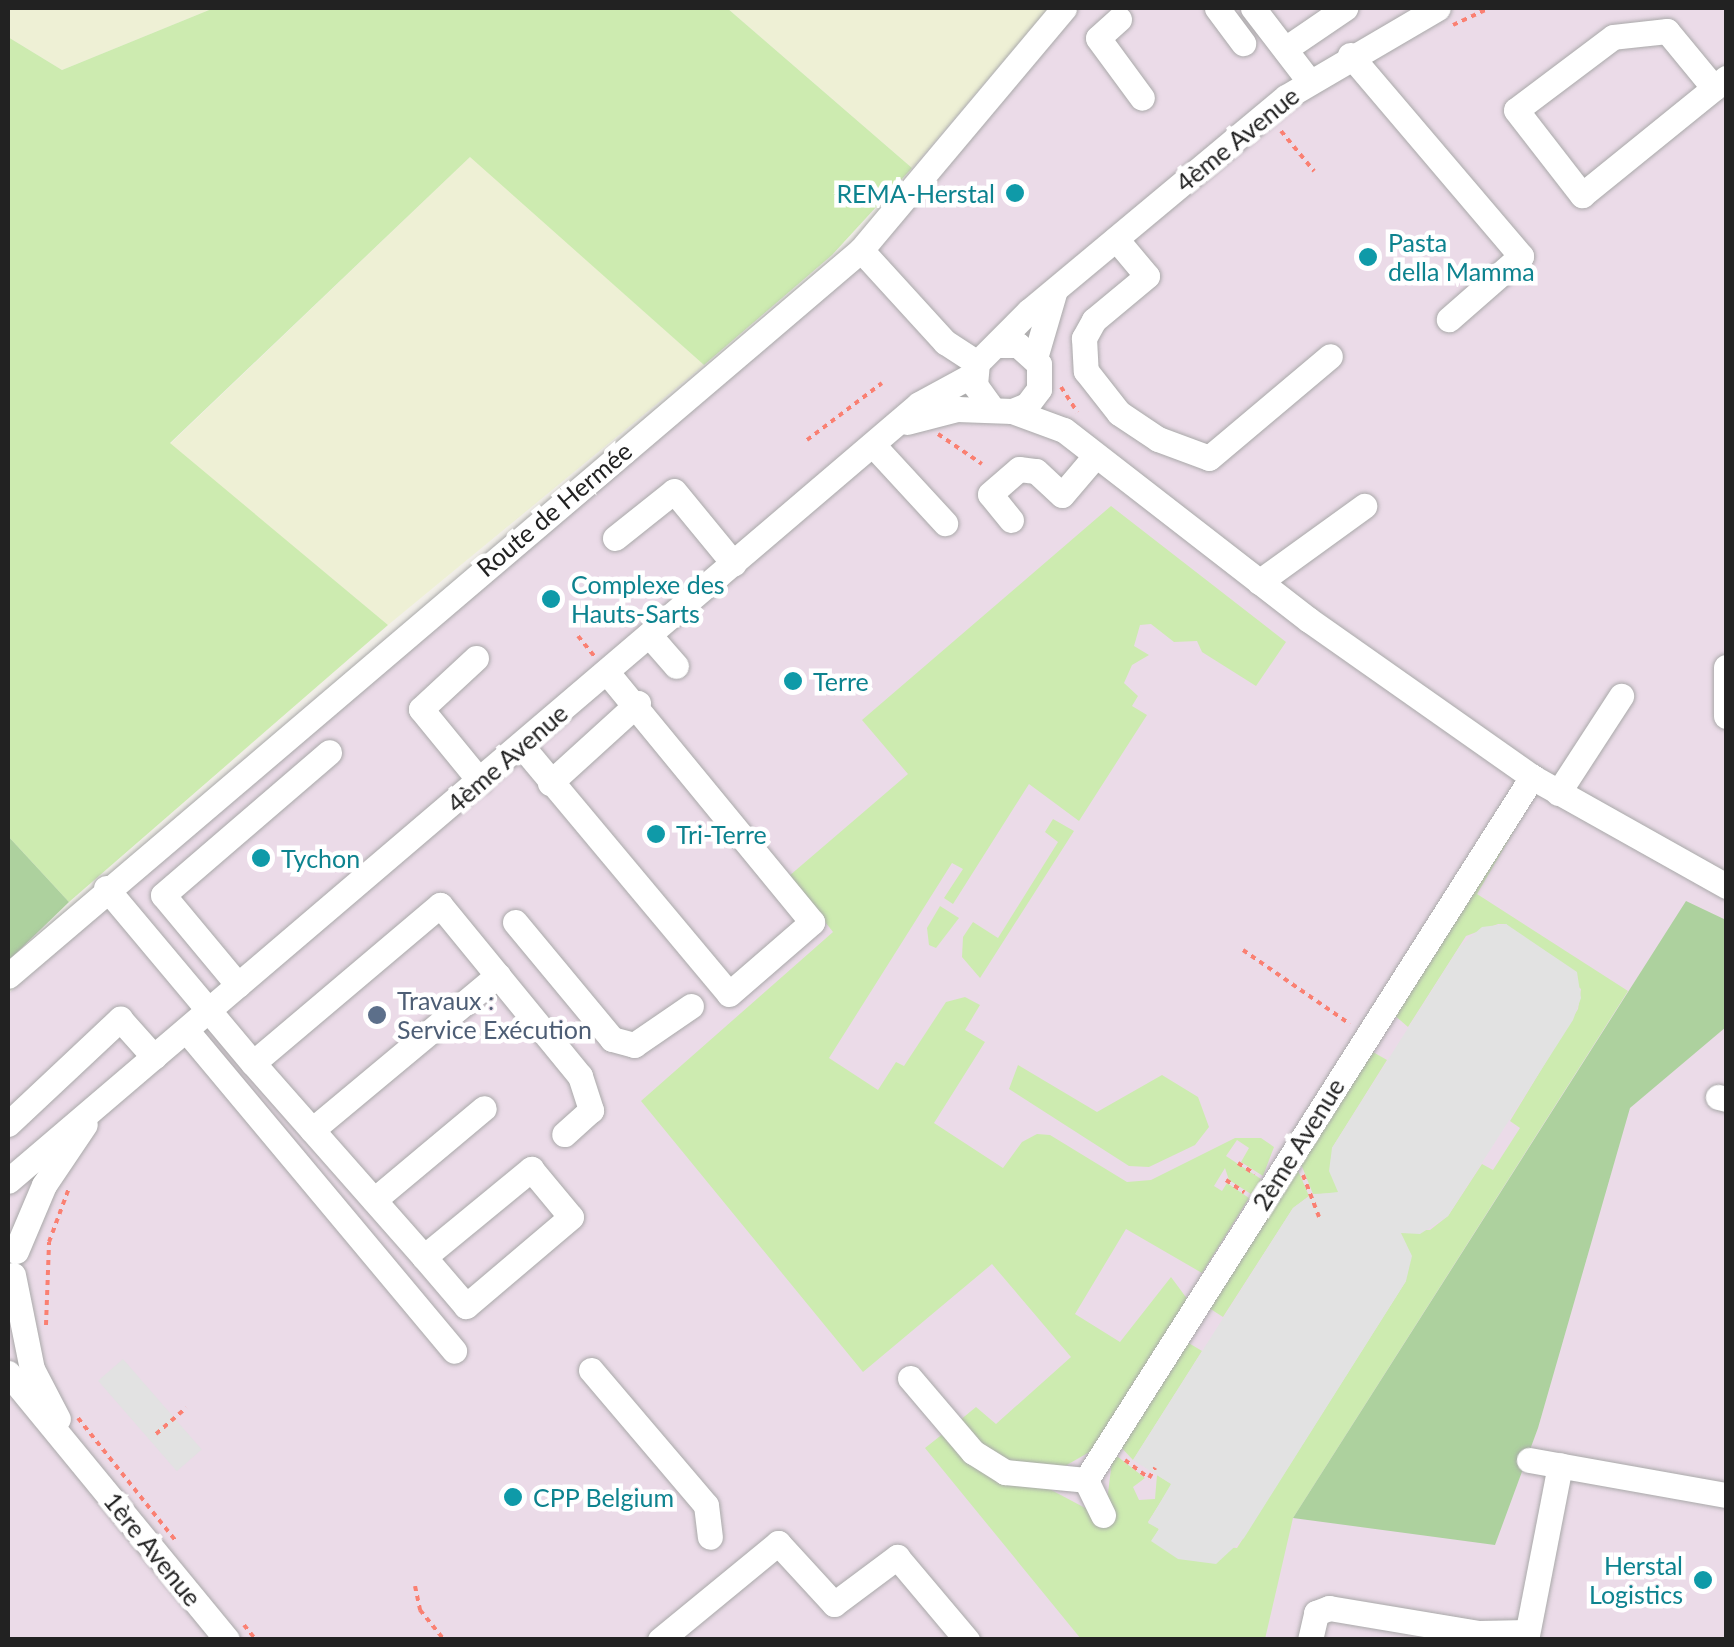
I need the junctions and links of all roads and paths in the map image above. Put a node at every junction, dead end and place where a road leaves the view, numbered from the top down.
1 (1064, 8) edge
2 (1217, 8) edge
3 (1253, 8) edge
4 (1346, 8) edge
5 (1488, 8) edge
6 (1119, 11) edge
7 (1433, 14) edge
8 (1243, 43) dead end
9 (1285, 50) junction
10 (1350, 55) junction
11 (1310, 81) junction
12 (1720, 83) edge
13 (1142, 98) dead end
14 (1292, 122) dead end
15 (1281, 131) junction
16 (1266, 142) dead end
17 (1314, 171) dead end
18 (1116, 239) junction
19 (861, 250) junction
20 (1054, 293) junction
21 (1449, 319) dead end
22 (945, 342) junction
23 (997, 346) junction
24 (1330, 356) dead end
25 (976, 369) junction
26 (1044, 372) junction
27 (882, 382) dead end
28 (939, 392) junction
29 (1001, 409) junction
30 (902, 423) junction
31 (807, 440) dead end
32 (922, 440) dead end
33 (1079, 442) junction
34 (874, 446) junction
35 (982, 464) dead end
36 (1364, 506) dead end
37 (1011, 520) dead end
38 (945, 524) dead end
39 (615, 538) dead end
40 (734, 564) junction
41 (1260, 582) junction
42 (649, 636) junction
43 (476, 658) dead end
44 (676, 666) dead end
45 (1726, 669) edge
46 (607, 672) junction
47 (1621, 696) dead end
48 (638, 703) junction
49 (1726, 716) edge
50 (521, 745) junction
51 (329, 752) dead end
52 (1532, 777) junction
53 (480, 780) junction
54 (550, 783) junction
55 (1558, 793) junction
56 (268, 805) junction
57 (199, 810) junction
58 (1726, 886) edge
59 (106, 888) junction
60 (515, 922) dead end
61 (1243, 950) dead end
62 (498, 975) junction
63 (8, 976) edge
64 (238, 986) junction
65 (691, 1006) dead end
66 (208, 1011) junction
67 (186, 1030) junction
68 (1359, 1030) dead end
69 (154, 1057) junction
70 (254, 1064) junction
71 (112, 1093) junction
72 (484, 1108) dead end
73 (8, 1124) edge
74 (312, 1130) junction
75 (564, 1134) dead end
76 (1238, 1163) dead end
77 (74, 1176) dead end
78 (1263, 1179) dead end
79 (1226, 1180) dead end
80 (8, 1181) edge
81 (1252, 1197) dead end
82 (374, 1200) junction
83 (424, 1258) junction
84 (11, 1262) edge
85 (49, 1342) dead end
86 (454, 1351) dead end
87 (592, 1370) dead end
88 (8, 1373) edge
89 (910, 1378) dead end
90 (70, 1403) dead end
91 (186, 1408) dead end
92 (156, 1434) dead end
93 (1109, 1442) junction
94 (80, 1459) junction
95 (1528, 1460) dead end
96 (1560, 1466) junction
97 (1155, 1468) dead end
98 (1086, 1480) junction
99 (1726, 1495) edge
100 (1103, 1515) dead end
101 (710, 1536) dead end
102 (185, 1553) dead end
103 (415, 1586) dead end
104 (236, 1632) edge
105 (1527, 1636) edge
106 (256, 1640) edge
107 (444, 1640) edge
108 (660, 1640) edge
109 (966, 1640) edge
110 (1310, 1640) edge

1 - 19 street, Route de Hermée
2 - 8 street
3 - 9 street
4 - 9 street
5 - 7 path
6 - 13 street
7 - 10 street, 4ème Avenue
9 - 11 street
10 - 11 street, 4ème Avenue
10 - 21 street
11 - 18 street, 4ème Avenue
12 - 12 street
14 - 15 path
15 - 16 path
15 - 17 path
18 - 20 street, 4ème Avenue
18 - 24 street
19 - 22 street
19 - 57 street, Route de Hermée
20 - 23 street, 4ème Avenue
20 - 26 street
22 - 25 street
22 - 28 street
23 - 25 street, 4ème Avenue
23 - 26 street
25 - 28 street, 4ème Avenue
25 - 29 street
26 - 29 street
26 - 33 street
26 - 33 path
27 - 31 path
28 - 30 street, 4ème Avenue
29 - 30 street, 4ème Avenue
29 - 33 street
30 - 34 street, 4ème Avenue
32 - 35 path
33 - 37 street
33 - 41 street
34 - 38 street
34 - 40 street, 4ème Avenue
36 - 41 street
39 - 40 street
40 - 42 street, 4ème Avenue
41 - 52 street
42 - 44 street
42 - 46 street, 4ème Avenue
43 - 53 street
45 - 49 street
46 - 48 street
46 - 50 street, 4ème Avenue
47 - 55 street
48 - 54 street
48 - 54 street
50 - 53 street, 4ème Avenue
50 - 54 street
51 - 56 street
52 - 55 street
52 - 93 street, 2ème Avenue
53 - 64 street, 4ème Avenue
55 - 58 street
56 - 57 street
56 - 64 street
57 - 59 street, Route de Hermée
59 - 63 street, Route de Hermée
59 - 66 street
60 - 65 street
61 - 68 path
62 - 70 street
62 - 74 street
62 - 75 street
64 - 66 street, 4ème Avenue
66 - 67 street, 4ème Avenue
66 - 70 street
67 - 69 street, 4ème Avenue
67 - 86 street
69 - 71 street, 4ème Avenue
69 - 73 street
70 - 74 street
71 - 80 street, 4ème Avenue
71 - 84 street, 4ème Avenue
72 - 82 street
74 - 82 street
76 - 78 path
77 - 85 path
79 - 81 path
82 - 83 street
83 - 83 street
84 - 94 street, 1ère Avenue
87 - 101 street
88 - 94 street, 1ère Avenue
89 - 98 street
90 - 102 path
91 - 92 path
93 - 97 path
93 - 98 street, 2ème Avenue
94 - 104 street, 1ère Avenue
95 - 96 street
96 - 99 street
96 - 105 street
98 - 100 street
103 - 107 path
104 - 106 path
105 - 110 street
108 - 109 street

